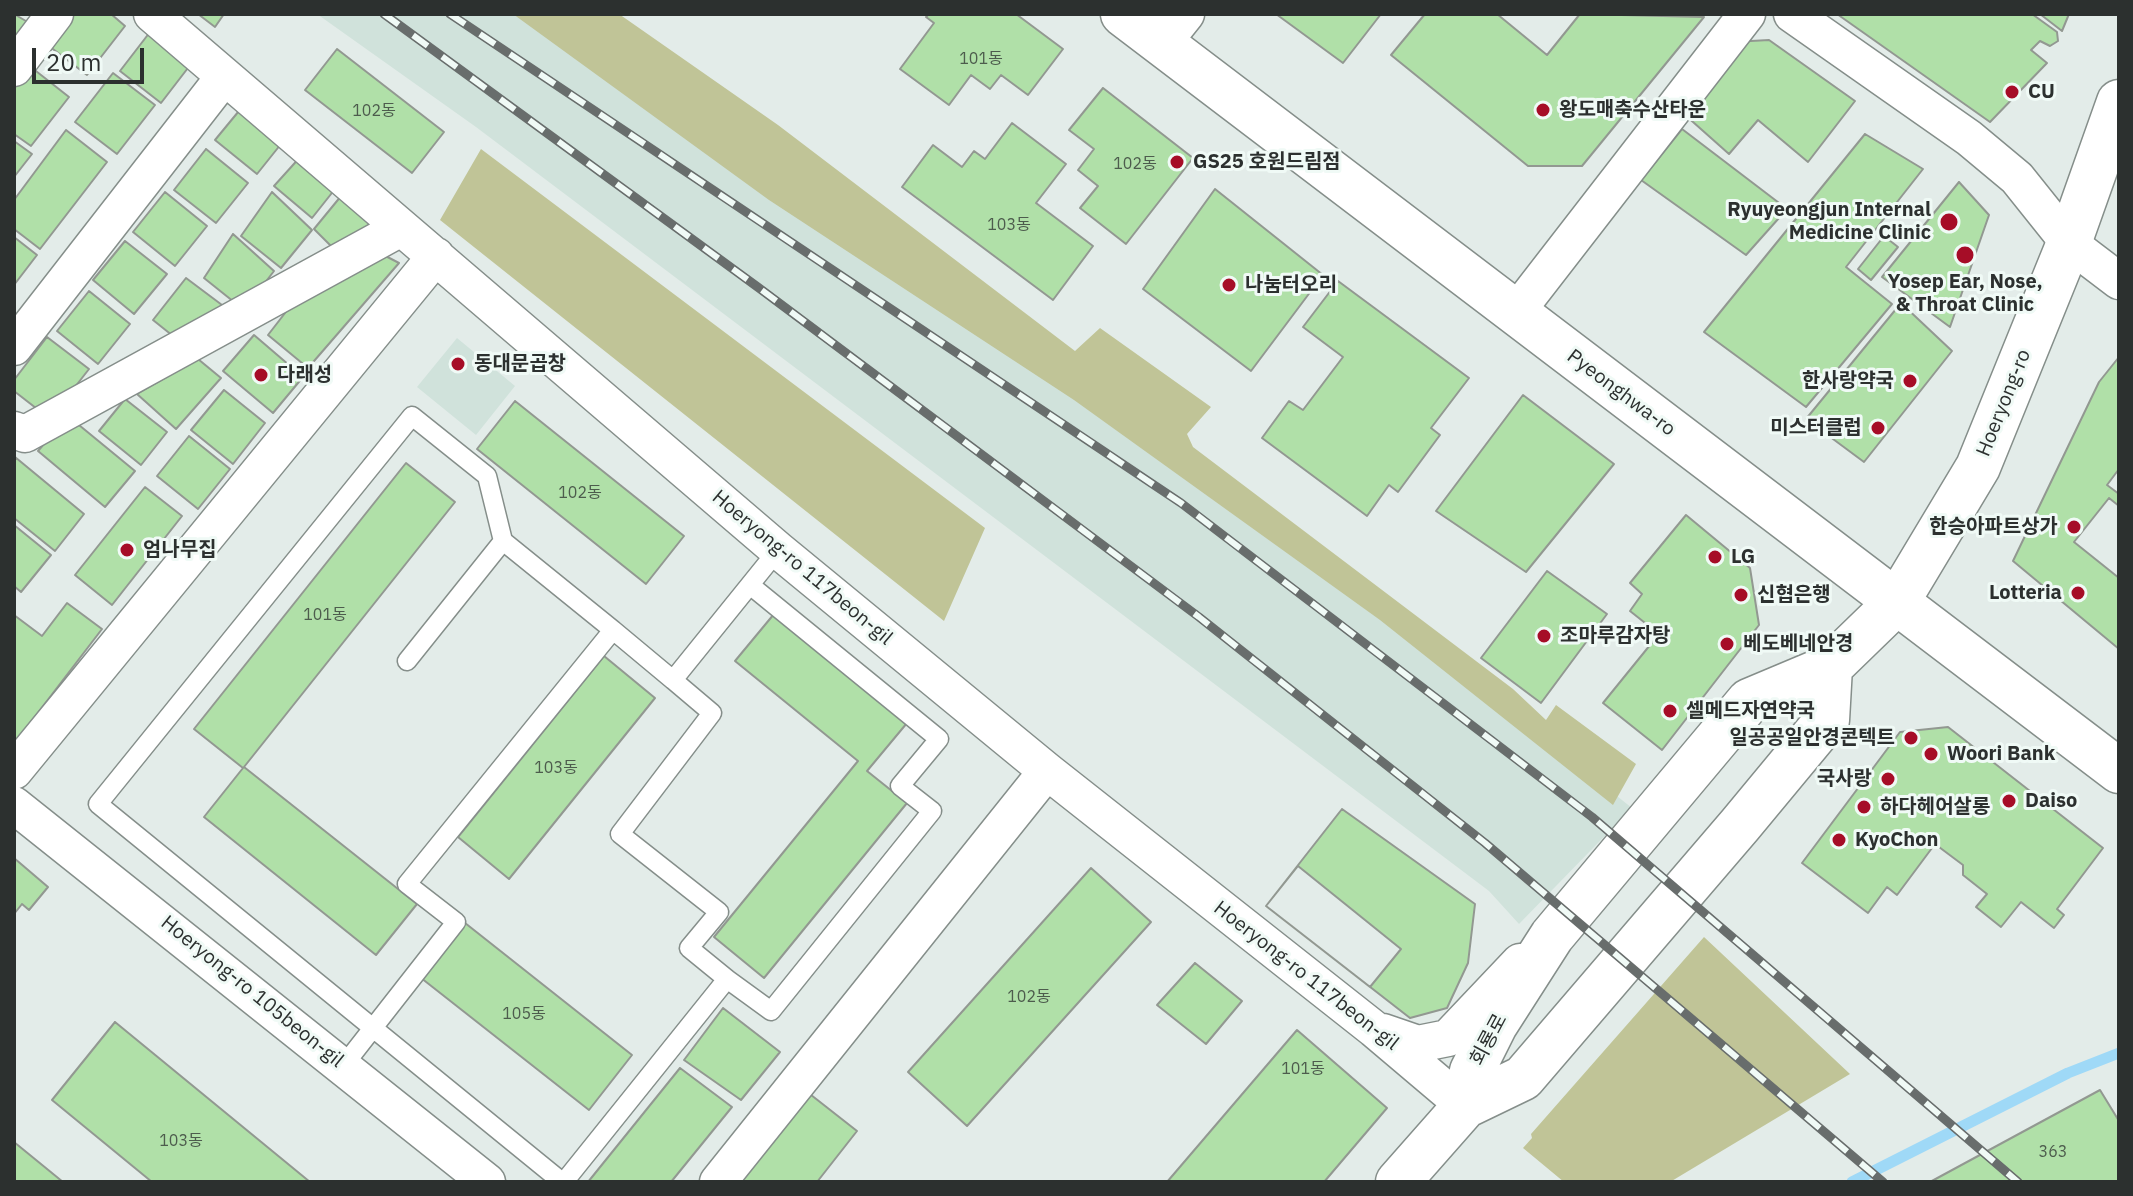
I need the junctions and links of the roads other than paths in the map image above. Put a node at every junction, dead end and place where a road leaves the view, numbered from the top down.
1 (55, 14) edge
2 (152, 14) edge
3 (1123, 14) edge
4 (1747, 14) edge
5 (1792, 14) edge
6 (1174, 29) edge
7 (14, 68) edge
8 (224, 77) junction
9 (2119, 102) edge
10 (401, 228) junction
11 (2069, 243) junction
12 (436, 256) junction
13 (2119, 281) edge
14 (1517, 311) junction
15 (14, 347) edge
16 (14, 430) edge
17 (503, 541) junction
18 (778, 550) junction
19 (750, 585) junction
20 (1897, 602) junction
21 (613, 630) junction
22 (407, 661) dead end
23 (1830, 667) junction
24 (673, 680) junction
25 (14, 771) edge
26 (1047, 771) junction
27 (2119, 771) edge
28 (14, 805) edge
29 (1552, 936) junction
30 (727, 979) junction
31 (1374, 1029) junction
32 (372, 1030) junction
33 (344, 1065) junction
34 (1465, 1106) junction
35 (487, 1182) edge
36 (563, 1182) edge
37 (718, 1182) edge
38 (1398, 1182) edge

1 - 7 street
2 - 8 street, Hoeryong-ro 117beon-gil
3 - 6 street, Pyeonghwa-ro
4 - 14 street
5 - 11 street
6 - 14 street, Pyeonghwa-ro
8 - 10 street, Hoeryong-ro 117beon-gil
8 - 15 street
9 - 11 street, Hoeryong-ro
10 - 12 street, Hoeryong-ro 117beon-gil
10 - 16 street
11 - 13 street
11 - 20 street, Hoeryong-ro
12 - 18 street, Hoeryong-ro 117beon-gil
12 - 25 street
14 - 20 street, Pyeonghwa-ro
17 - 21 lane
17 - 22 lane
17 - 32 lane
18 - 19 lane
18 - 26 street, Hoeryong-ro 117beon-gil
19 - 24 lane
19 - 30 lane
20 - 23 street, 회룡로
20 - 27 street, Pyeonghwa-ro
21 - 24 lane
21 - 32 lane
23 - 29 street, 회룡로
23 - 34 street, 회룡로
24 - 30 lane
26 - 31 street, Hoeryong-ro 117beon-gil
26 - 37 street
28 - 33 street, Hoeryong-ro 105beon-gil
29 - 31 street
29 - 34 street, 회룡로
30 - 36 lane
31 - 34 street, Hoeryong-ro 117beon-gil
32 - 33 lane
32 - 36 lane
33 - 35 street, Hoeryong-ro 105beon-gil
34 - 38 street

